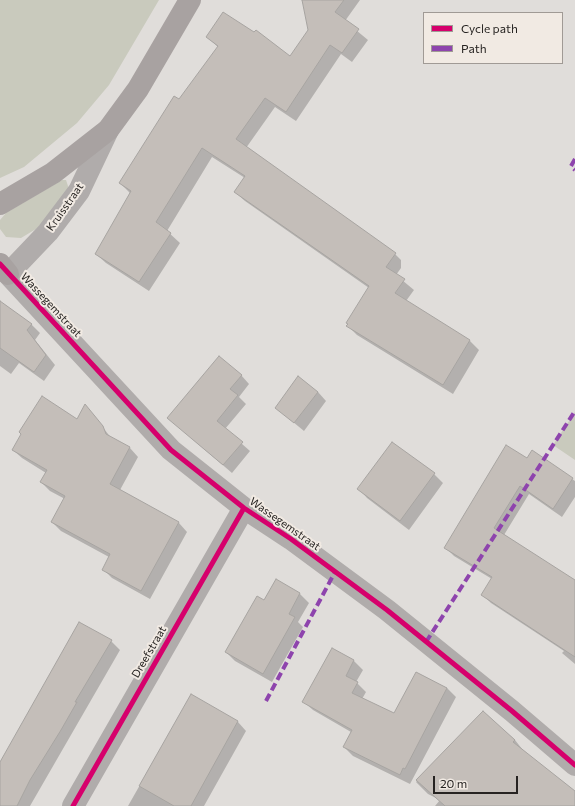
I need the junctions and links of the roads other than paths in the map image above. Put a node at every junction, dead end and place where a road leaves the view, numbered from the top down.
1 (190, 0) edge
2 (108, 130) junction
3 (0, 204) edge
4 (4, 269) edge
5 (244, 508) junction
6 (575, 765) edge
7 (73, 806) edge

1 - 2 street, Kruisstraat
2 - 3 street, Kruisstraat
2 - 4 street, Kruisstraat
4 - 5 street, Wassegemstraat
5 - 6 street, Wassegemstraat
5 - 7 street, Dreefstraat

